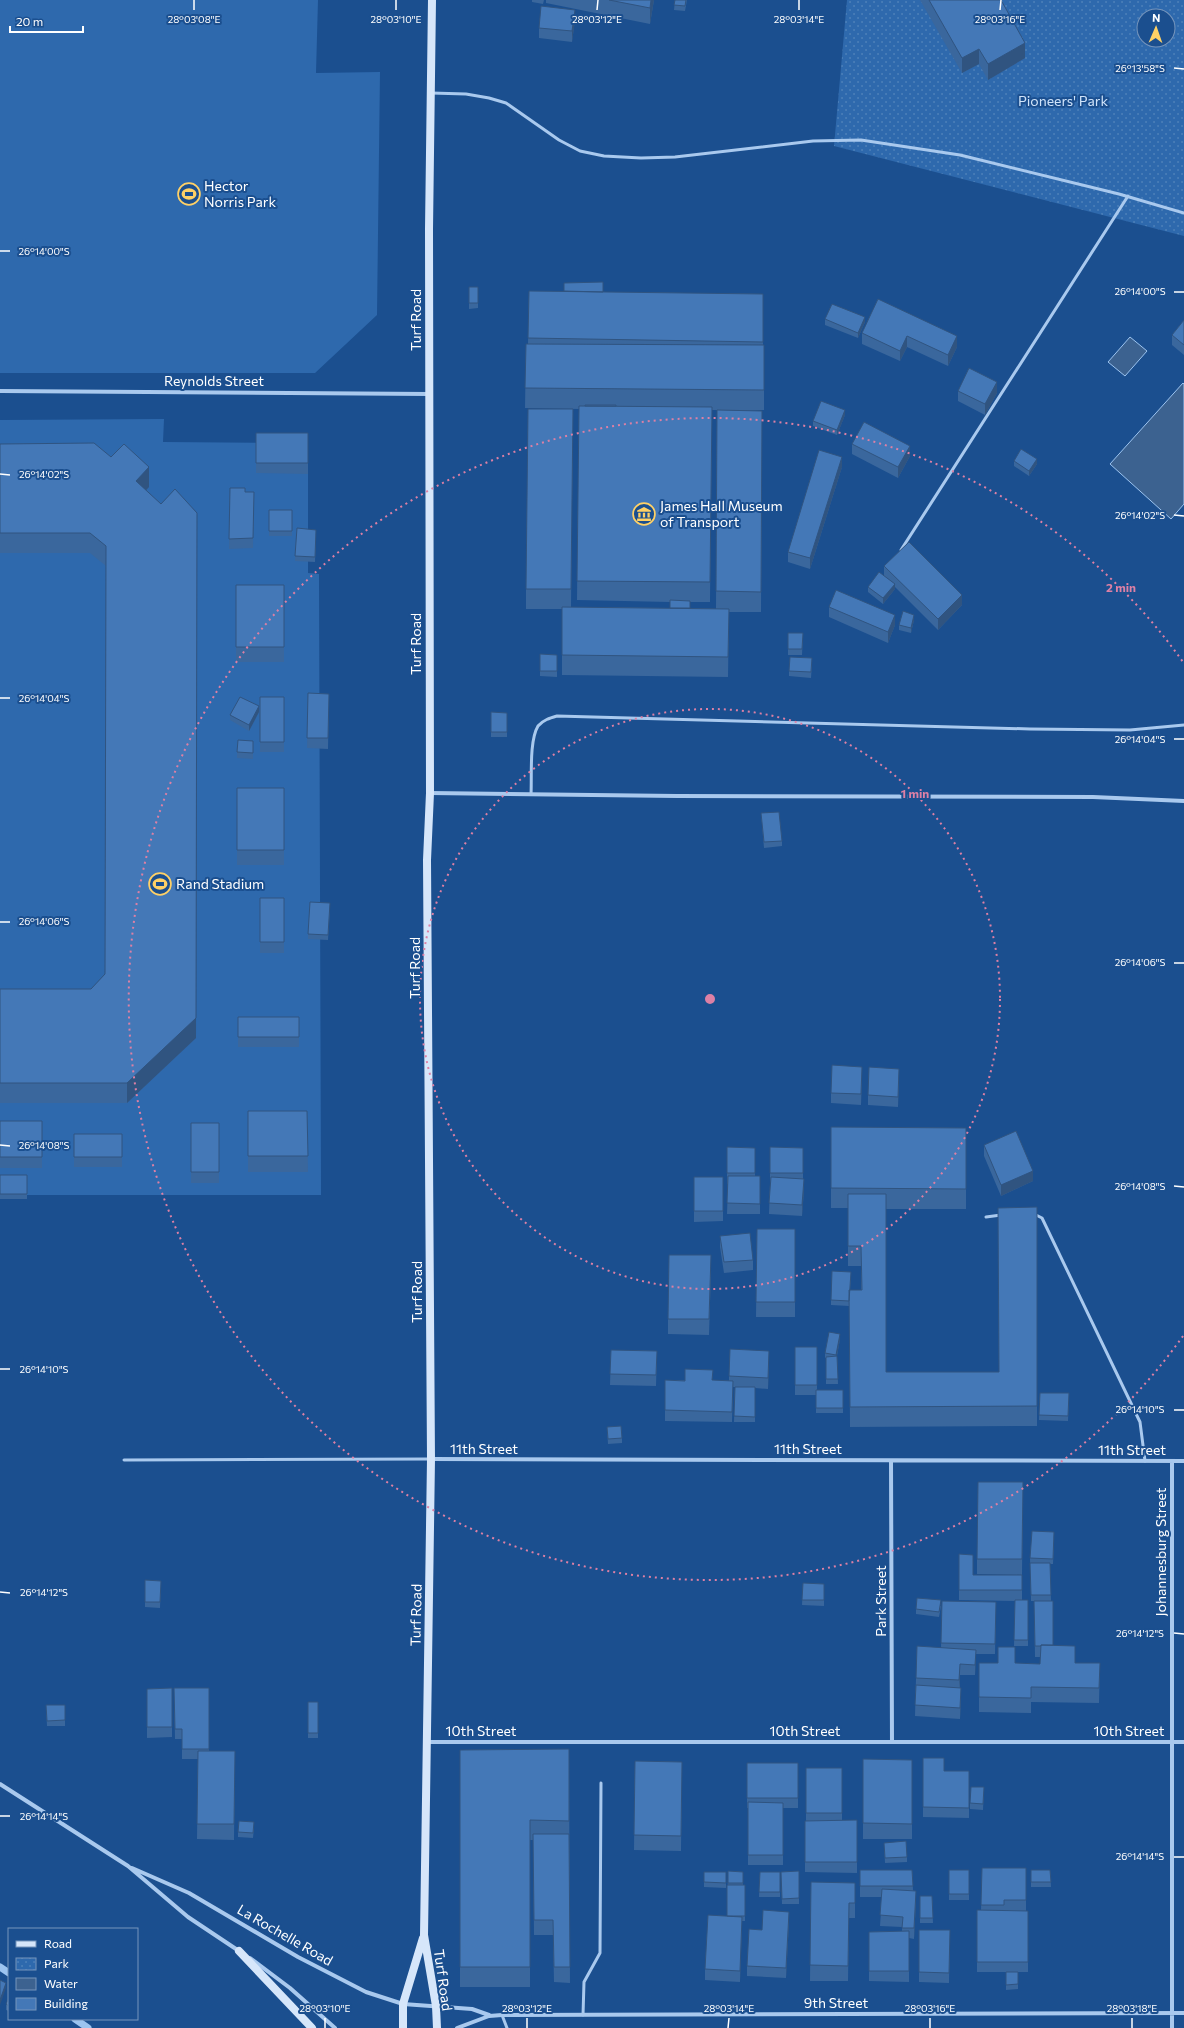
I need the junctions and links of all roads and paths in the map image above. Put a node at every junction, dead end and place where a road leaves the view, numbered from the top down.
1 (432, 0) edge
2 (430, 93) junction
3 (1128, 196) junction
4 (1184, 213) edge
5 (0, 391) edge
6 (429, 394) junction
7 (901, 550) edge
8 (1184, 725) edge
9 (430, 793) junction
10 (531, 794) junction
11 (1184, 801) edge
12 (1029, 1213) edge
13 (1008, 1214) edge
14 (986, 1217) dead end
15 (431, 1459) junction
16 (124, 1460) dead end
17 (891, 1461) junction
18 (1144, 1461) junction
19 (1172, 1461) junction
20 (1184, 1461) edge
21 (426, 1742) junction
22 (892, 1742) junction
23 (1172, 1742) junction
24 (1184, 1742) edge
25 (601, 1783) dead end
26 (0, 1784) edge
27 (128, 1866) junction
28 (424, 1935) junction
29 (239, 1951) junction
30 (403, 2004) junction
31 (436, 2006) junction
32 (1172, 2013) junction
33 (1184, 2013) edge
34 (502, 2015) junction
35 (583, 2015) junction
36 (489, 2016) junction
37 (312, 2028) edge
38 (335, 2028) edge
39 (403, 2028) edge
40 (436, 2028) edge
41 (457, 2028) edge
42 (507, 2028) edge
43 (1172, 2028) edge

1 - 2 main road, Turf Road
2 - 3 lane
2 - 6 main road, Turf Road
3 - 4 lane
3 - 7 lane
5 - 6 street, Reynolds Street
6 - 9 main road, Turf Road
8 - 10 lane
9 - 10 street
9 - 15 main road, Turf Road
10 - 11 street
12 - 18 lane
13 - 14 lane
15 - 16 lane
15 - 17 street, 11th Street
15 - 21 main road, Turf Road
17 - 18 street, 11th Street
17 - 22 street, Park Street
18 - 19 street, 11th Street
19 - 20 street, 11th Street
19 - 23 street, Johannesburg Street
21 - 22 street, 10th Street
21 - 28 main road, Turf Road
22 - 23 street, 10th Street
23 - 24 street, 10th Street
23 - 32 street, Johannesburg Street
25 - 35 lane
26 - 27 street, La Rochelle Road
27 - 29 street, La Rochelle Road
27 - 30 street, La Rochelle Road
28 - 30 main road, Turf Road
28 - 31 main road, Turf Road
29 - 37 main road
29 - 38 street, La Rochelle Road
30 - 31 street, La Rochelle Road
30 - 39 main road, Turf Road
31 - 36 street, 9th Street
31 - 40 main road, Turf Road
32 - 33 street, 9th Street
32 - 35 street, 9th Street
32 - 43 street, Johannesburg Street
34 - 35 street, 9th Street
34 - 36 street, 9th Street
34 - 42 lane
36 - 41 street, 9th Street

